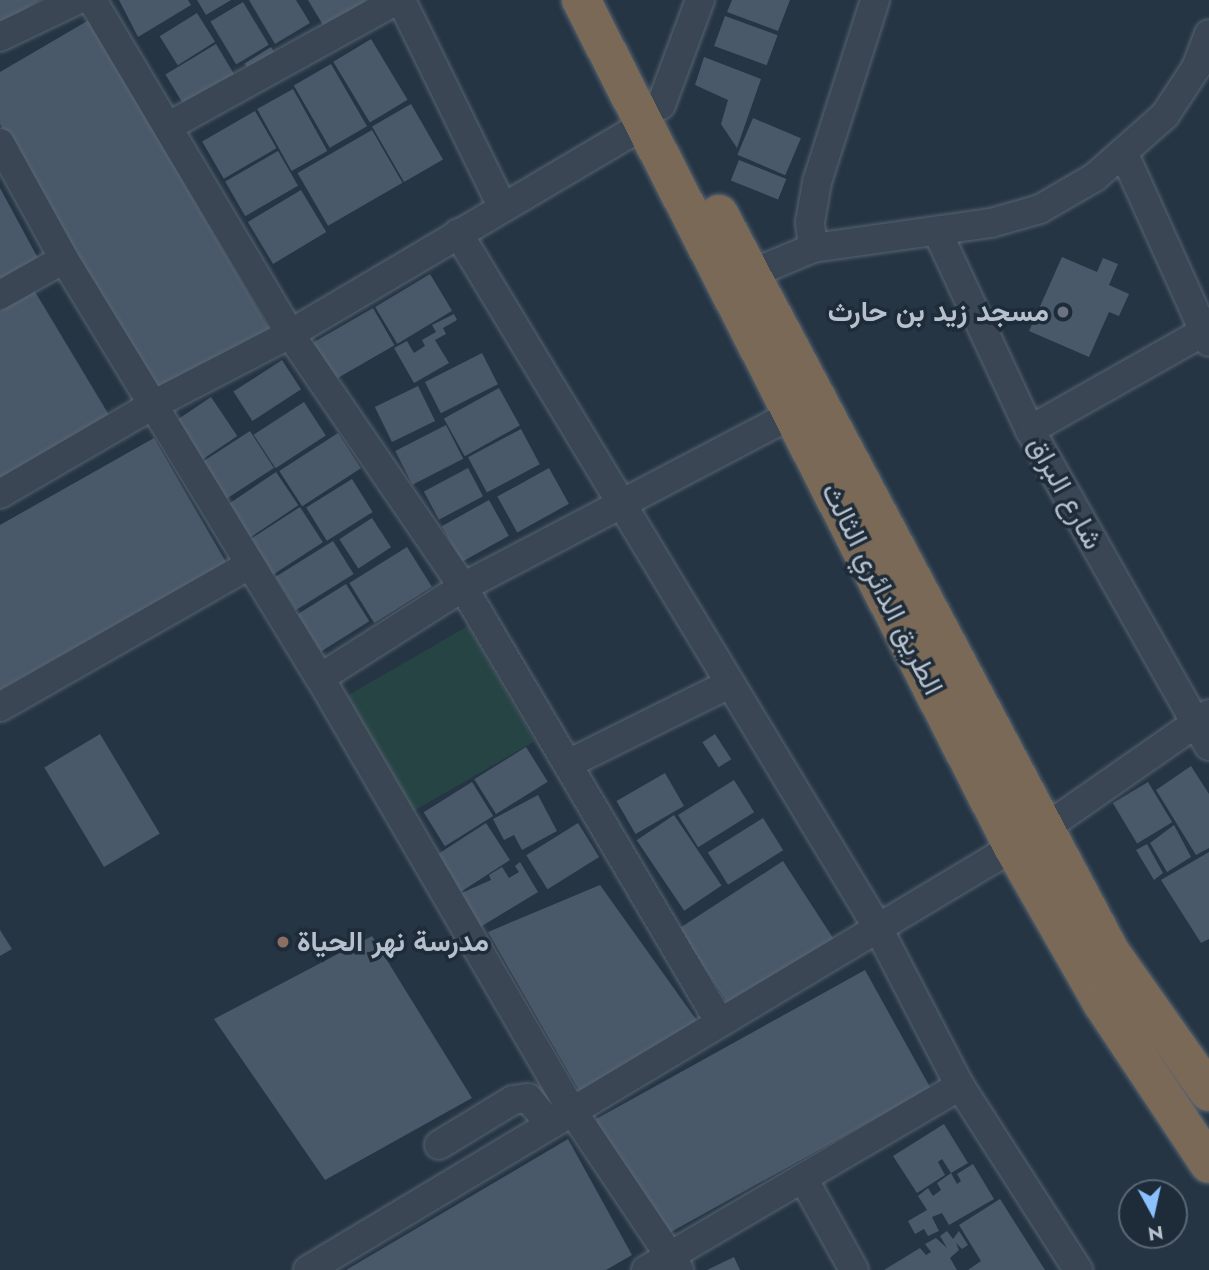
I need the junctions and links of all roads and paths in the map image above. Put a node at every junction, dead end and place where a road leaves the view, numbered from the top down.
1 (77, 0) edge
2 (92, 0) edge
3 (399, 0) edge
4 (581, 0) edge
5 (610, 0) edge
6 (700, 0) edge
7 (875, 0) edge
8 (1209, 34) edge
9 (0, 37) edge
10 (653, 115) junction
11 (169, 126) junction
12 (0, 143) edge
13 (1124, 153) junction
14 (502, 206) junction
15 (937, 231) junction
16 (458, 233) junction
17 (813, 248) junction
18 (64, 259) junction
19 (751, 274) junction
20 (0, 295) edge
21 (290, 334) junction
22 (1206, 337) edge
23 (153, 405) junction
24 (792, 414) junction
25 (1030, 430) junction
26 (0, 494) edge
27 (621, 503) junction
28 (249, 565) junction
29 (463, 587) junction
30 (320, 678) junction
31 (729, 684) junction
32 (0, 707) edge
33 (1204, 728) edge
34 (568, 764) junction
35 (1028, 838) junction
36 (878, 928) junction
37 (719, 1021) junction
38 (960, 1086) junction
39 (1209, 1091) edge
40 (560, 1116) junction
41 (439, 1145) dead end
42 (1209, 1164) edge
43 (803, 1178) junction
44 (675, 1263) edge
45 (308, 1270) edge
46 (646, 1270) edge
47 (854, 1270) edge
48 (1078, 1270) edge

1 - 9 street
2 - 11 street
3 - 11 street
3 - 14 street
4 - 10 highway, الطريق الدائري الثالث
5 - 10 highway, الطريق الدائري الثالث
6 - 10 street
7 - 17 street
8 - 13 street
10 - 14 street
10 - 19 highway, الطريق الدائري الثالث
10 - 24 highway, الطريق الدائري الثالث
11 - 21 street
12 - 18 street
13 - 15 street
13 - 22 street
14 - 16 street
15 - 17 street
15 - 25 street, شارع البراق
16 - 21 street
16 - 27 street
17 - 19 street
18 - 20 street
18 - 23 street
19 - 35 highway, الطريق الدائري الثالث
21 - 23 street
21 - 29 street
22 - 25 street
23 - 26 street
23 - 28 street
24 - 27 street
24 - 35 highway, الطريق الدائري الثالث
25 - 33 street, شارع البراق
27 - 29 street
27 - 31 street
28 - 30 street
28 - 32 street
29 - 30 street
29 - 34 street
30 - 40 street
31 - 34 street
31 - 36 street
33 - 35 street
34 - 37 street
35 - 36 street
35 - 39 highway, الطريق الدائري الثالث
35 - 42 highway, الطريق الدائري الثالث
36 - 37 street
36 - 38 street
37 - 40 street
38 - 43 street
38 - 48 street
40 - 41 street
40 - 44 street
40 - 45 street
43 - 44 street
43 - 47 street
44 - 46 street

